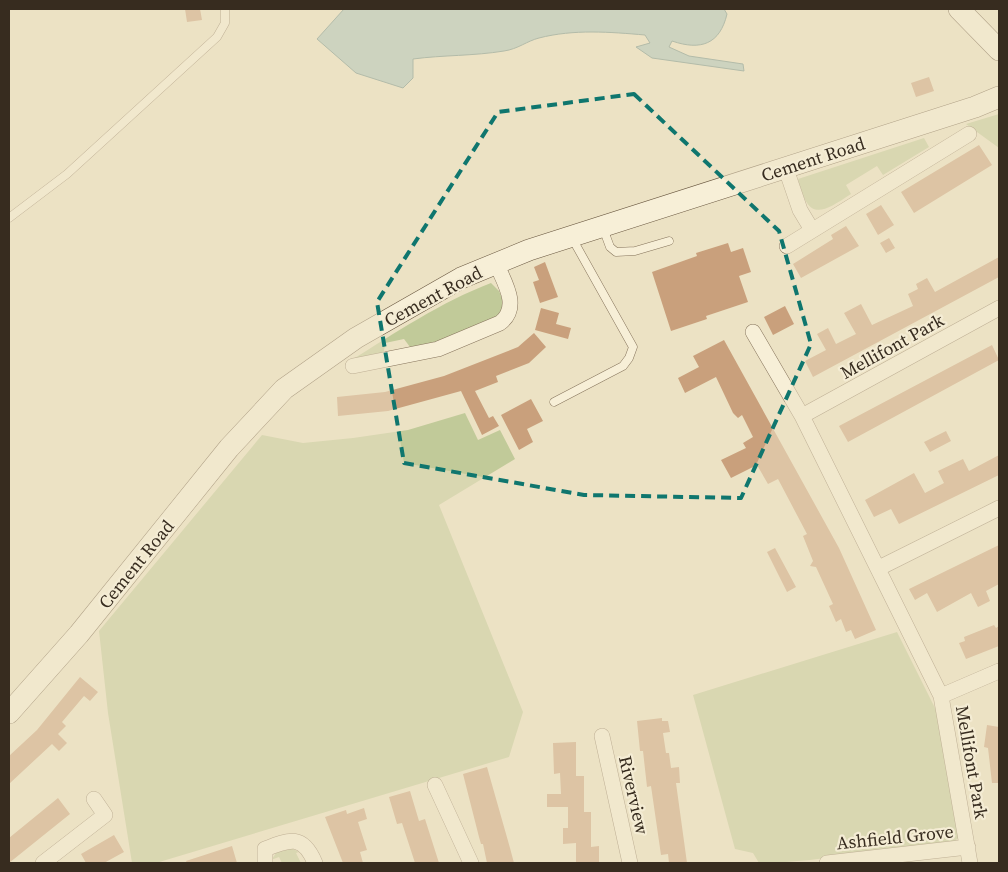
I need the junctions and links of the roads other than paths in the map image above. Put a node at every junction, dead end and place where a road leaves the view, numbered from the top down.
1 (225, 9) edge
2 (959, 9) edge
3 (999, 50) edge
4 (999, 97) edge
5 (969, 134) dead end
6 (786, 169) junction
7 (9, 218) edge
8 (602, 226) junction
9 (812, 230) junction
10 (571, 236) junction
11 (669, 241) dead end
12 (787, 246) dead end
13 (496, 263) junction
14 (999, 308) edge
15 (753, 332) dead end
16 (353, 366) dead end
17 (554, 402) dead end
18 (802, 416) junction
19 (999, 508) edge
20 (879, 568) junction
21 (999, 671) edge
22 (942, 696) junction
23 (9, 713) edge
24 (602, 736) dead end
25 (435, 785) dead end
26 (94, 799) dead end
27 (968, 847) junction
28 (43, 863) edge
29 (265, 863) edge
30 (315, 863) edge
31 (471, 863) edge
32 (630, 863) edge
33 (827, 863) edge
34 (970, 863) edge

1 - 7 lane
2 - 3 street
4 - 6 street, Cement Road
5 - 9 street
6 - 8 street, Cement Road
6 - 9 street
8 - 10 street, Cement Road
8 - 11 lane
9 - 12 street
10 - 13 street, Cement Road
10 - 17 lane
13 - 16 street
13 - 23 street, Cement Road
14 - 18 street, Mellifont Park
15 - 18 street, Mellifont Park
18 - 20 street, Mellifont Park
19 - 20 street
20 - 22 street, Mellifont Park
21 - 22 street, Mellifont Park
22 - 27 street, Mellifont Park
24 - 32 street, Riverview
25 - 31 street
26 - 28 street
27 - 33 street, Ashfield Grove
27 - 34 street, Mellifont Park
29 - 30 street

